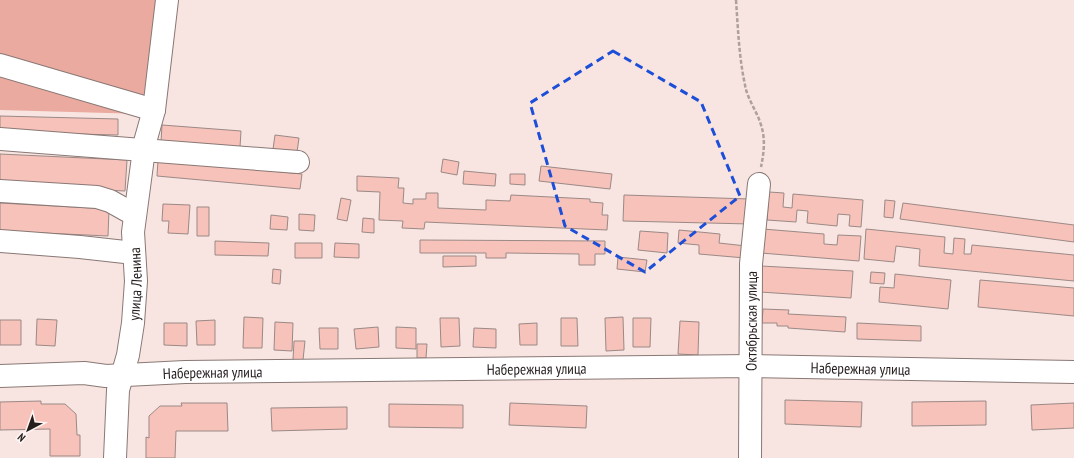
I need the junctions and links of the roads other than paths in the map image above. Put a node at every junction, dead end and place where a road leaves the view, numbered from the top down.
1 (167, 0) edge
2 (0, 65) edge
3 (154, 110) junction
4 (0, 139) edge
5 (144, 150) junction
6 (298, 162) dead end
7 (759, 184) road end
8 (0, 191) edge
9 (135, 215) junction
10 (0, 241) edge
11 (134, 253) junction
12 (751, 366) junction
13 (1074, 372) edge
14 (0, 376) edge
15 (122, 376) junction
16 (115, 458) edge
17 (750, 458) edge

1 - 3 street, улица Ленина
2 - 3 street
3 - 5 street, улица Ленина
4 - 5 street
5 - 6 street
5 - 9 street, улица Ленина
7 - 12 street, Октябрьская улица
8 - 9 street
9 - 11 street, улица Ленина
10 - 11 street
11 - 15 street, улица Ленина
12 - 13 street, Набережная улица
12 - 15 street, Набережная улица
12 - 17 street, Октябрьская улица
14 - 15 street, Набережная улица
15 - 16 street, улица Ленина

